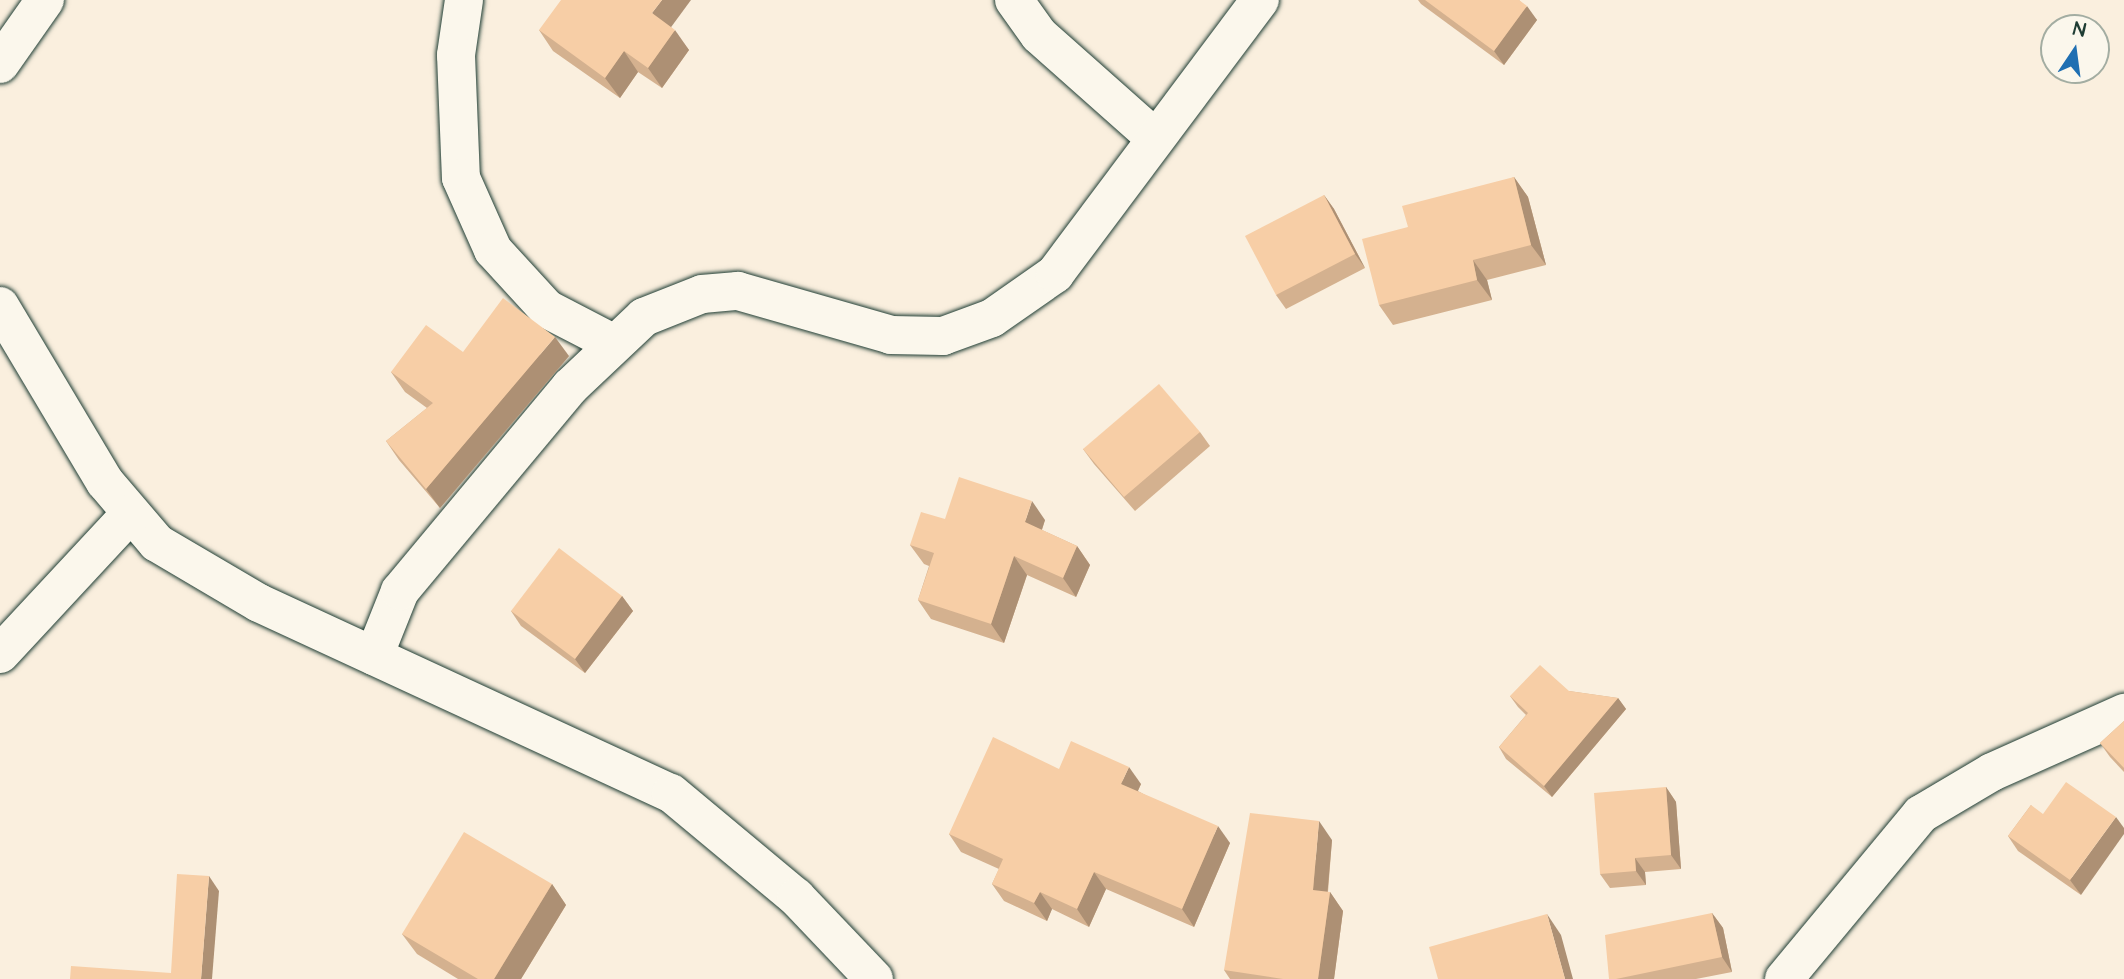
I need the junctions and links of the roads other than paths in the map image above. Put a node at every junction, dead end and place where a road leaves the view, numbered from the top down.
1 (46, 0) edge
2 (464, 0) edge
3 (1014, 0) edge
4 (1260, 0) edge
5 (0, 64) edge
6 (1153, 137) junction
7 (0, 306) edge
8 (611, 342) junction
9 (131, 513) junction
10 (0, 654) edge
11 (374, 656) junction
12 (2124, 713) edge
13 (874, 979) edge
14 (1784, 979) edge

1 - 5 street
2 - 8 street
3 - 6 street
4 - 6 street
6 - 8 street
7 - 9 street
8 - 11 street
9 - 10 street
9 - 11 street
11 - 13 street
12 - 14 street

